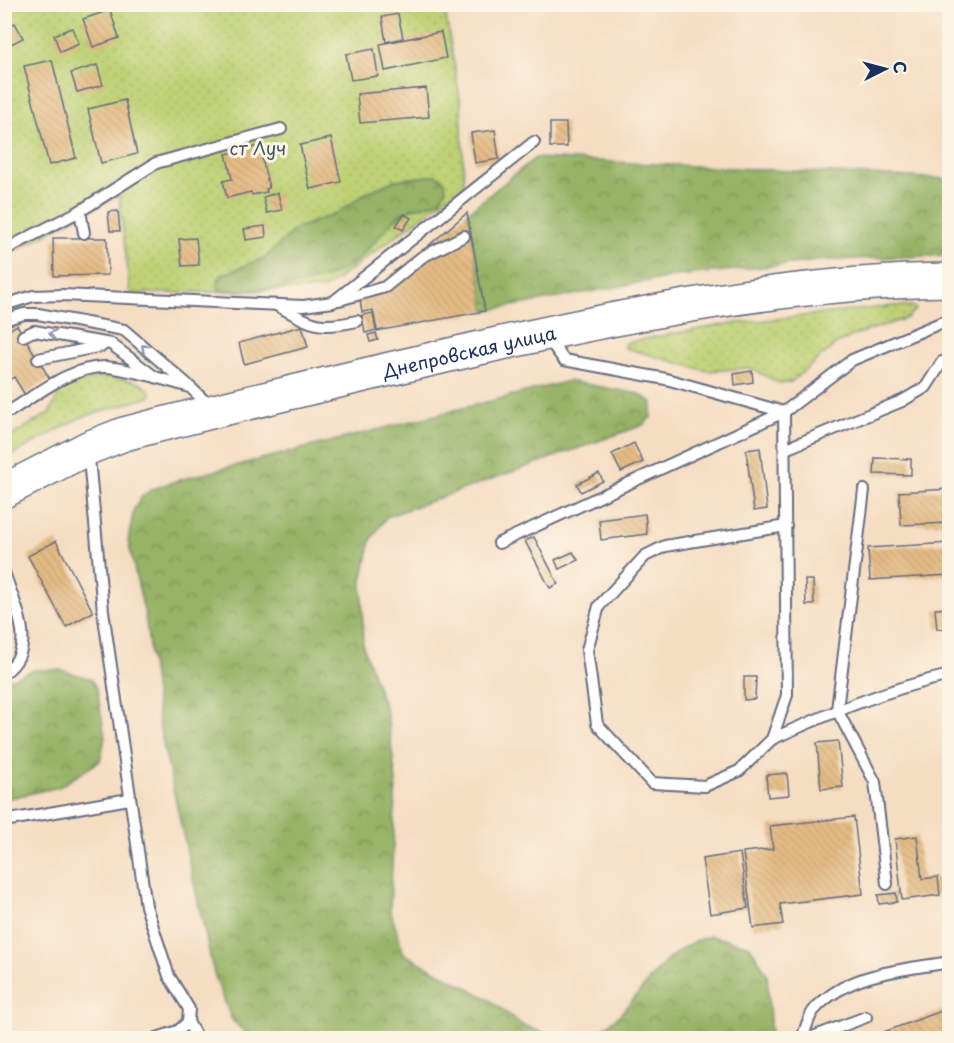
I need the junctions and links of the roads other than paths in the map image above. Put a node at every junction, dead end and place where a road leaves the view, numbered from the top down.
1 (281, 129) dead end
2 (534, 142) dead end
3 (80, 211) junction
4 (84, 233) dead end
5 (464, 236) dead end
6 (4, 250) edge
7 (950, 280) edge
8 (69, 283) dead end
9 (950, 293) edge
10 (68, 296) junction
11 (333, 302) junction
12 (4, 305) edge
13 (275, 305) junction
14 (950, 319) edge
15 (4, 320) edge
16 (357, 321) dead end
17 (23, 336) dead end
18 (111, 344) junction
19 (553, 345) junction
20 (38, 359) dead end
21 (942, 362) dead end
22 (155, 377) junction
23 (190, 387) junction
24 (6, 409) edge
25 (214, 411) junction
26 (784, 412) junction
27 (785, 449) junction
28 (89, 458) junction
29 (864, 490) dead end
30 (4, 491) edge
31 (4, 502) edge
32 (786, 526) junction
33 (499, 543) dead end
34 (4, 572) edge
35 (4, 673) edge
36 (950, 675) edge
37 (837, 710) junction
38 (772, 739) junction
39 (129, 799) junction
40 (4, 821) edge
41 (887, 884) dead end
42 (950, 962) edge
43 (866, 1017) dead end
44 (188, 1022) junction
45 (157, 1038) edge
46 (197, 1038) edge
47 (802, 1038) edge
48 (810, 1038) edge

1 - 3 lane
2 - 11 lane
3 - 4 lane
3 - 6 lane
5 - 11 lane
7 - 25 main road, Днепровская улица
8 - 10 lane
9 - 19 main road, Днепровская улица
10 - 12 lane
10 - 13 lane
11 - 13 lane
13 - 16 lane
14 - 26 lane
23 -> 15 lane
18 -> 17 lane
18 - 20 lane
18 - 22 lane
19 - 26 lane
19 - 28 main road, Днепровская улица
21 - 27 lane
22 - 23 lane
22 - 24 lane
23 - 25 lane
25 - 30 main road, Днепровская улица
26 - 27 lane
26 - 33 lane
27 - 32 lane
28 - 31 main road, Днепровская улица
28 - 39 lane
29 - 37 lane
32 - 38 lane
32 - 38 lane
34 - 35 lane
36 - 37 lane
37 - 38 lane
37 - 41 lane
39 - 40 lane
39 - 44 lane
42 - 47 lane
43 - 48 lane
44 - 45 lane
44 - 46 lane

